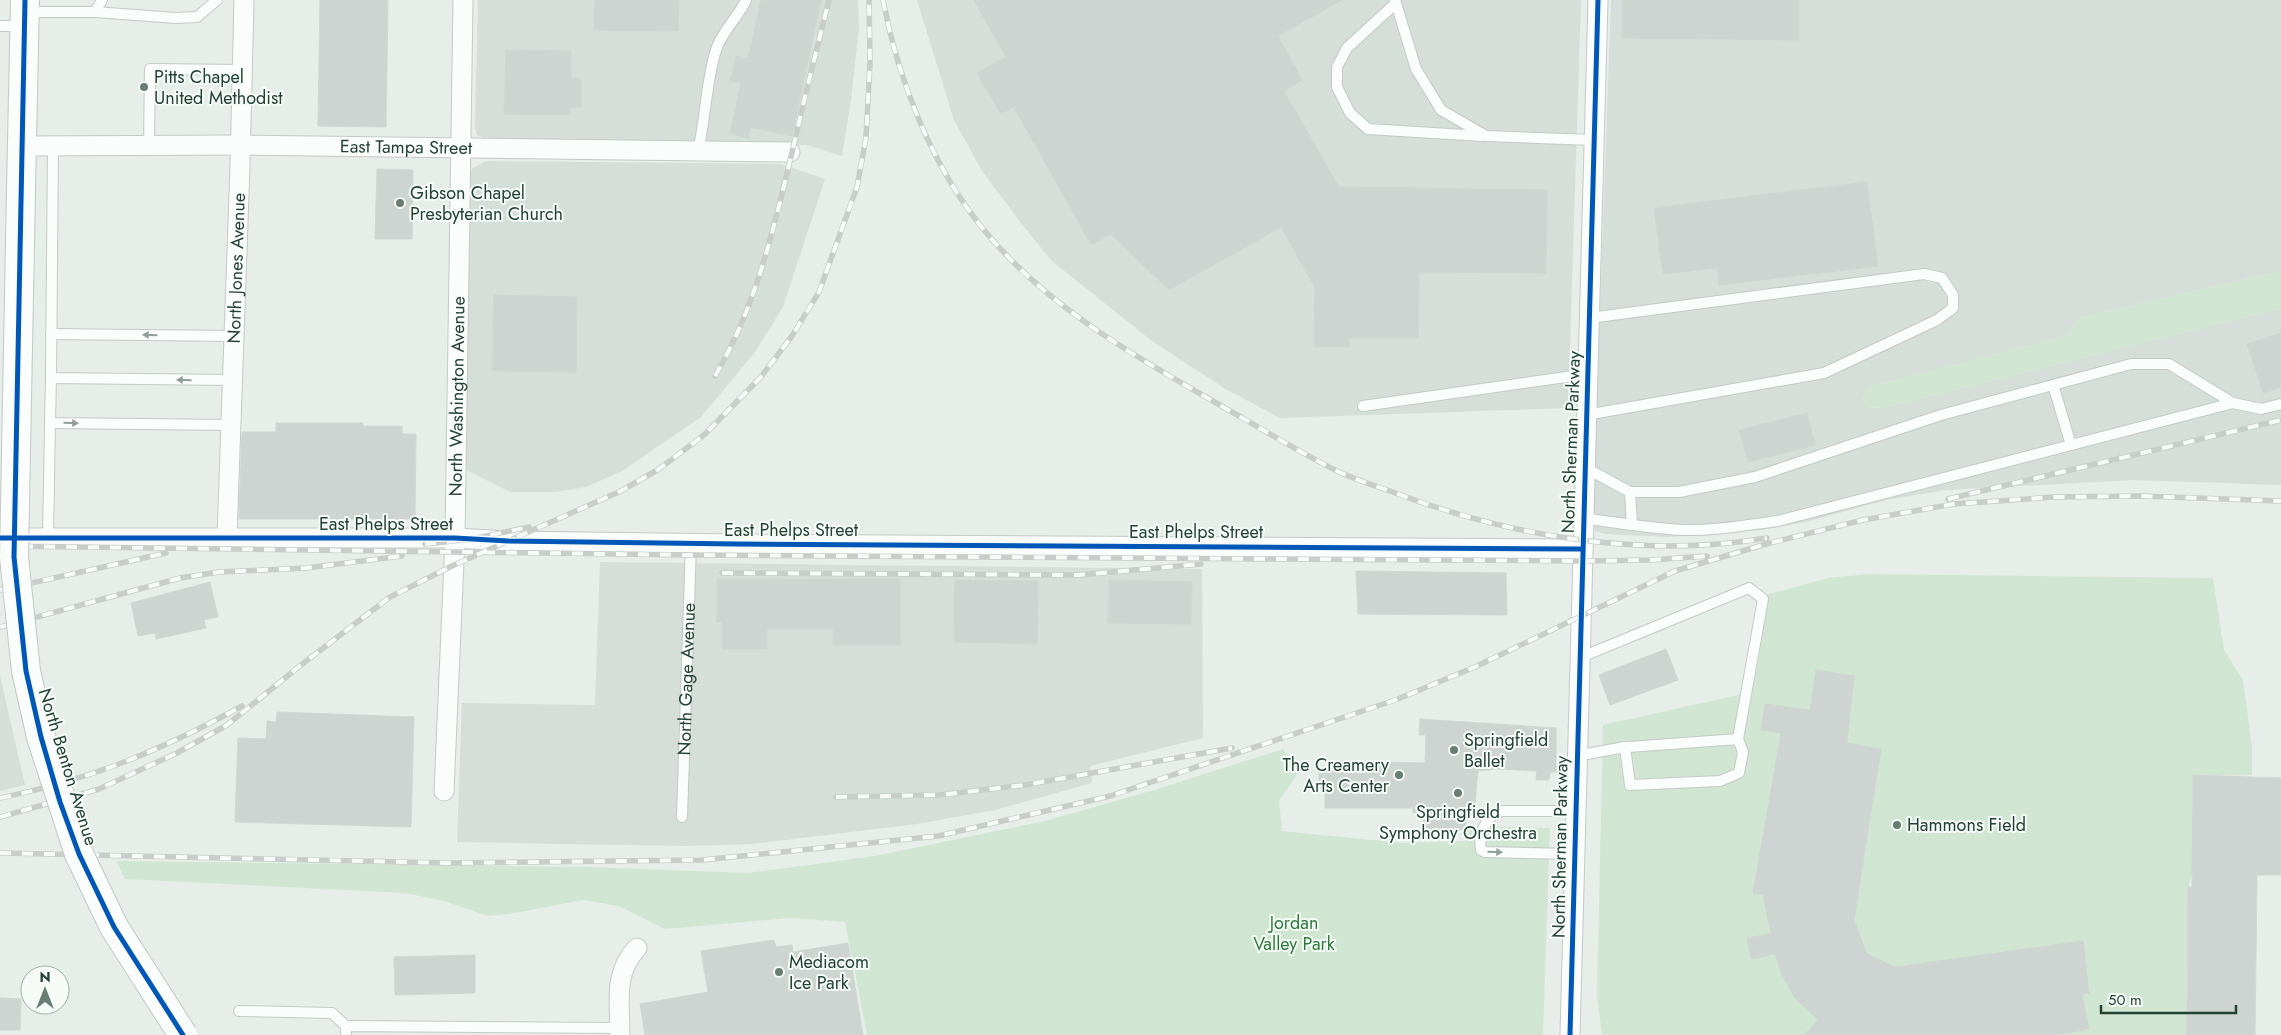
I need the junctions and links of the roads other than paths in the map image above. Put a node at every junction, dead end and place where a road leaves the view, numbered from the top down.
1 (102, 0) edge
2 (217, 0) edge
3 (244, 0) edge
4 (463, 0) edge
5 (746, 0) edge
6 (1598, 0) edge
7 (1395, 1) edge
8 (95, 12) junction
9 (19, 16) edge
10 (242, 70) junction
11 (1486, 136) junction
12 (1594, 140) junction
13 (149, 145) junction
14 (241, 145) junction
15 (22, 146) junction
16 (53, 146) junction
17 (459, 147) junction
18 (698, 151) junction
19 (790, 152) dead end
20 (1589, 318) junction
21 (51, 334) junction
22 (234, 336) junction
23 (1587, 374) junction
24 (51, 378) junction
25 (232, 380) junction
26 (2053, 385) junction
27 (2233, 403) junction
28 (2281, 404) edge
29 (1363, 406) dead end
30 (1586, 415) junction
31 (50, 423) junction
32 (231, 425) junction
33 (2071, 445) junction
34 (1584, 467) junction
35 (1630, 492) junction
36 (1583, 518) junction
37 (1632, 526) junction
38 (0, 538) edge
39 (48, 538) junction
40 (227, 538) junction
41 (455, 538) junction
42 (691, 543) junction
43 (1582, 549) junction
44 (1579, 658) junction
45 (1738, 739) junction
46 (1625, 747) junction
47 (1576, 756) junction
48 (444, 791) dead end
49 (1575, 812) junction
50 (682, 817) dead end
51 (1574, 854) junction
52 (637, 948) dead end
53 (239, 1011) dead end
54 (346, 1031) edge
55 (456, 1032) edge
56 (620, 1032) edge
57 (183, 1035) edge
58 (1570, 1035) edge

1 - 8 lane
2 - 8 lane
3 - 10 street, North Jones Avenue
4 - 17 street, North Washington Avenue
5 - 18 lane
6 - 12 street, North Sherman Parkway
7 - 11 lane
7 - 11 lane
8 - 9 lane
9 - 15 main road, North Benton Avenue
10 - 13 lane
10 - 14 street, North Jones Avenue
11 - 12 lane
12 - 20 street, North Sherman Parkway
13 - 14 street, East Tampa Street
13 - 16 street, East Tampa Street
14 - 17 street, East Tampa Street
14 - 22 street, North Jones Avenue
15 - 16 street, East Tampa Street
15 - 57 main road, North Benton Avenue, bridge
16 - 21 lane
17 - 18 street, East Tampa Street
17 - 41 street, North Washington Avenue
18 - 19 street, East Tampa Street
20 - 23 street, North Sherman Parkway
20 - 30 lane
22 -> 21 lane
21 - 24 lane
22 - 25 street, North Jones Avenue
23 - 29 lane
23 - 30 street, North Sherman Parkway
25 -> 24 lane
24 - 31 lane
25 - 32 street, North Jones Avenue
26 - 27 lane
26 - 33 lane
26 - 35 lane
27 - 28 lane
27 - 33 lane
30 - 34 street, North Sherman Parkway
31 -> 32 lane
31 - 39 lane
32 - 40 street, North Jones Avenue
33 - 37 lane
34 - 35 lane
34 - 36 street, North Sherman Parkway
35 - 37 lane
36 - 37 lane
36 - 43 street, North Sherman Parkway
38 - 39 street, East Phelps Street
39 - 40 street, East Phelps Street
40 - 41 street, East Phelps Street
41 - 42 street, East Phelps Street
41 - 48 street, North Washington Avenue
42 - 43 street, East Phelps Street
42 - 50 lane, North Gage Avenue
43 - 44 street, North Sherman Parkway
44 - 45 lane
44 - 47 street, North Sherman Parkway
45 - 46 lane
45 - 46 lane
46 - 47 lane
47 - 49 street, North Sherman Parkway
49 - 51 street, North Sherman Parkway
49 -> 51 lane
51 - 58 street, North Sherman Parkway
52 - 56 street
53 - 54 lane
54 - 55 lane
55 - 56 lane

